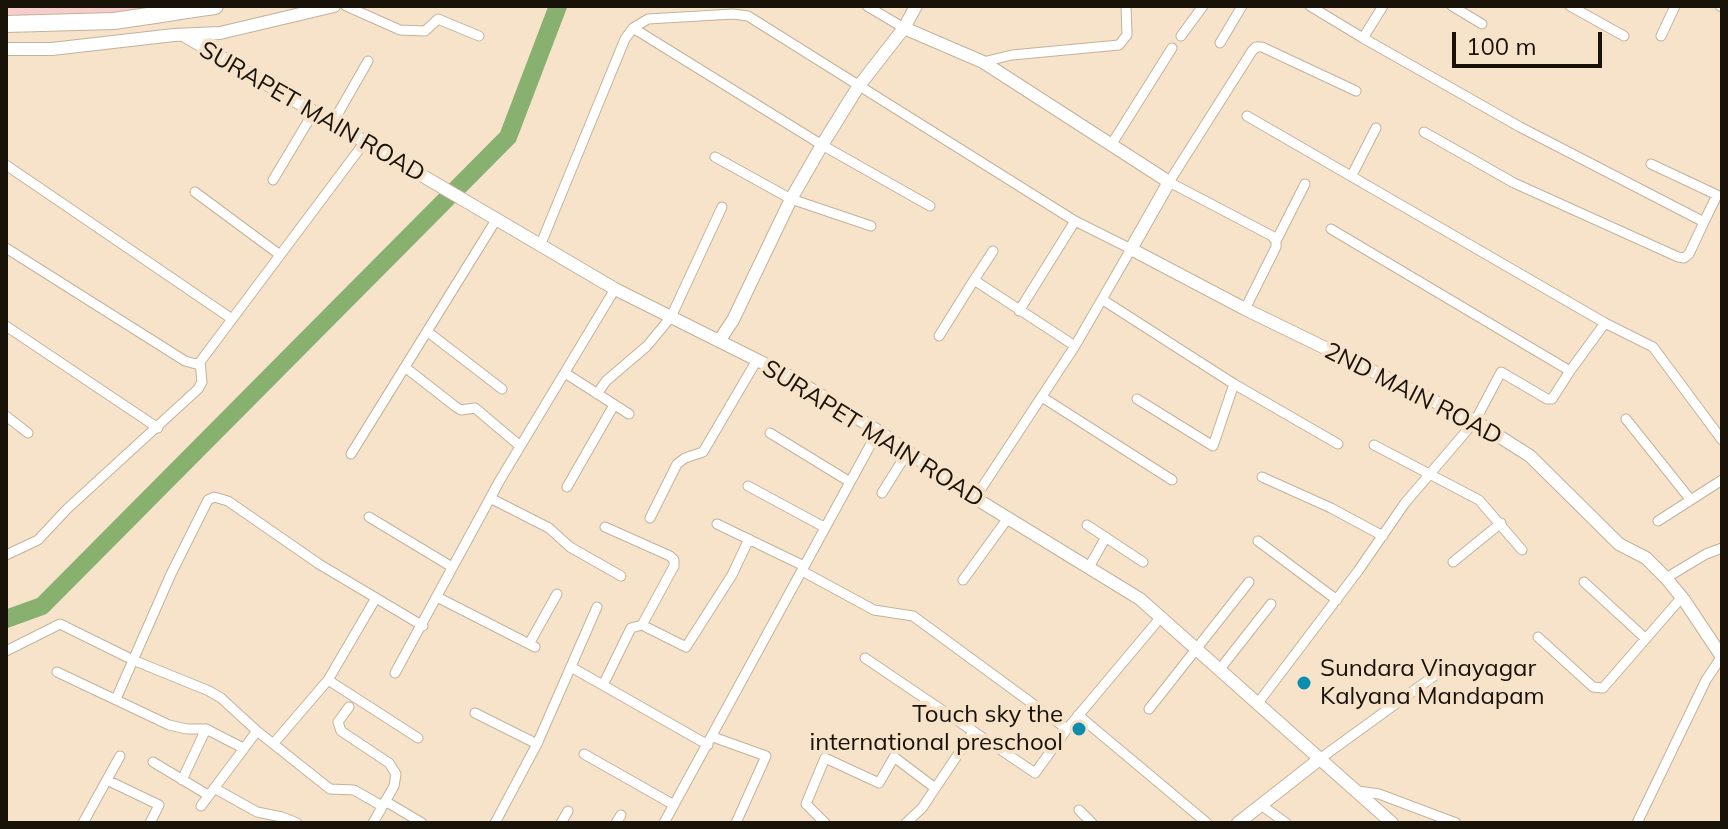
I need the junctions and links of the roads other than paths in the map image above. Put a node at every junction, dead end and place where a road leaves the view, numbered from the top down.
1 (175, 6) edge
2 (215, 6) edge
3 (334, 6) edge
4 (346, 6) edge
5 (867, 6) edge
6 (916, 6) edge
7 (1126, 6) edge
8 (1203, 6) edge
9 (1242, 6) edge
10 (1310, 6) edge
11 (1383, 6) edge
12 (1452, 6) edge
13 (1570, 6) edge
14 (1675, 6) edge
15 (6, 24) edge
16 (1482, 24) dead end
17 (633, 28) junction
18 (904, 28) junction
19 (184, 34) junction
20 (479, 36) dead end
21 (1181, 36) dead end
22 (1624, 36) dead end
23 (1661, 36) dead end
24 (1363, 38) junction
25 (1220, 43) dead end
26 (1172, 48) dead end
27 (6, 49) edge
28 (368, 61) dead end
29 (983, 62) junction
30 (858, 87) junction
31 (1356, 91) dead end
32 (313, 113) junction
33 (1247, 116) dead end
34 (332, 124) junction
35 (1376, 128) dead end
36 (1424, 132) dead end
37 (364, 143) junction
38 (822, 145) junction
39 (1111, 145) junction
40 (715, 157) dead end
41 (1651, 164) dead end
42 (6, 165) edge
43 (1352, 175) junction
44 (273, 180) dead end
45 (1169, 182) junction
46 (1305, 184) dead end
47 (195, 192) dead end
48 (1719, 196) edge
49 (791, 199) junction
50 (930, 206) dead end
51 (722, 207) dead end
52 (496, 220) junction
53 (1075, 221) junction
54 (1704, 222) junction
55 (871, 226) dead end
56 (1331, 229) dead end
57 (1276, 241) junction
58 (540, 246) junction
59 (6, 248) edge
60 (1131, 249) junction
61 (993, 251) dead end
62 (280, 255) junction
63 (974, 280) junction
64 (615, 289) junction
65 (1103, 300) junction
66 (1245, 309) junction
67 (1019, 311) junction
68 (671, 317) junction
69 (232, 319) junction
70 (1605, 323) junction
71 (6, 326) edge
72 (428, 332) junction
73 (939, 336) dead end
74 (719, 341) junction
75 (1075, 346) junction
76 (757, 360) junction
77 (200, 362) junction
78 (406, 368) junction
79 (1570, 371) junction
80 (565, 373) junction
81 (1234, 384) junction
82 (502, 389) dead end
83 (597, 394) junction
84 (1042, 397) junction
85 (1137, 399) dead end
86 (614, 405) junction
87 (629, 414) dead end
88 (6, 416) edge
89 (1626, 419) dead end
90 (1475, 421) junction
91 (158, 428) junction
92 (878, 431) junction
93 (28, 433) dead end
94 (770, 433) dead end
95 (1722, 440) edge
96 (1338, 444) dead end
97 (1374, 445) dead end
98 (520, 446) junction
99 (907, 453) junction
100 (351, 454) dead end
101 (1429, 476) junction
102 (1262, 477) dead end
103 (1172, 480) dead end
104 (1722, 480) edge
105 (850, 482) junction
106 (748, 486) dead end
107 (567, 487) dead end
108 (882, 493) dead end
109 (490, 498) junction
110 (975, 498) junction
111 (1690, 499) junction
112 (369, 517) dead end
113 (650, 518) dead end
114 (1008, 518) junction
115 (1658, 521) dead end
116 (1501, 523) junction
117 (717, 524) dead end
118 (1087, 525) dead end
119 (605, 527) dead end
120 (824, 527) junction
121 (1383, 536) junction
122 (1106, 537) junction
123 (749, 539) junction
124 (1258, 541) dead end
125 (1722, 548) edge
126 (1522, 550) dead end
127 (6, 555) edge
128 (1143, 562) dead end
129 (1453, 562) dead end
130 (452, 567) junction
131 (1089, 567) junction
132 (803, 569) junction
133 (621, 576) dead end
134 (1666, 578) junction
135 (963, 580) dead end
136 (1249, 582) dead end
137 (1584, 582) dead end
138 (557, 594) dead end
139 (437, 597) junction
140 (1682, 597) junction
141 (376, 598) junction
142 (1337, 600) junction
143 (1271, 604) dead end
144 (597, 607) dead end
145 (1161, 617) junction
146 (642, 625) junction
147 (423, 626) junction
148 (1538, 637) dead end
149 (1646, 639) junction
150 (1198, 649) junction
151 (6, 651) edge
152 (1722, 656) edge
153 (865, 658) dead end
154 (133, 660) junction
155 (571, 667) junction
156 (1220, 669) junction
157 (57, 672) dead end
158 (395, 673) dead end
159 (1434, 676) dead end
160 (328, 680) junction
161 (603, 685) junction
162 (116, 699) junction
163 (1258, 703) junction
164 (349, 707) dead end
165 (1149, 709) dead end
166 (475, 713) dead end
167 (1078, 715) junction
168 (206, 729) junction
169 (1067, 729) junction
170 (257, 731) junction
171 (973, 732) junction
172 (418, 738) dead end
173 (710, 741) junction
174 (274, 743) junction
175 (537, 744) junction
176 (243, 748) junction
177 (584, 754) dead end
178 (120, 756) dead end
179 (1321, 758) junction
180 (153, 762) dead end
181 (182, 780) junction
182 (109, 781) junction
183 (935, 788) junction
184 (211, 791) junction
185 (1358, 791) junction
186 (384, 803) junction
187 (674, 805) junction
188 (1261, 805) junction
189 (201, 806) dead end
190 (1079, 810) dead end
191 (568, 811) dead end
192 (83, 823) edge
193 (150, 823) edge
194 (297, 823) edge
195 (373, 823) edge
196 (422, 823) edge
197 (495, 823) edge
198 (561, 823) edge
199 (664, 823) edge
200 (736, 823) edge
201 (825, 823) edge
202 (906, 823) edge
203 (1092, 823) edge
204 (1207, 823) edge
205 (1238, 823) edge
206 (1286, 823) edge
207 (1392, 823) edge
208 (1456, 823) edge
209 (1637, 823) edge

1 - 19 street
2 - 15 highway, bridge
3 - 19 street
4 - 20 street
5 - 18 street
6 - 18 street
7 - 29 street
8 - 21 street
9 - 25 street
10 - 24 street
11 - 24 street
12 - 16 street
13 - 22 street
14 - 23 street
17 - 30 street
17 - 38 street
17 - 58 street
18 - 29 street
18 - 30 street
19 - 27 street
19 - 32 street, SURAPET MAIN ROAD
24 - 54 street
26 - 39 street
28 - 34 street
29 - 39 street
30 - 38 street
30 - 53 street
31 - 45 street
32 - 34 street, SURAPET MAIN ROAD
32 - 44 street
33 - 43 street
34 - 37 street, SURAPET MAIN ROAD
35 - 43 street
36 - 54 street
37 - 52 street, SURAPET MAIN ROAD
37 - 62 street
38 - 49 street
38 - 50 street
39 - 45 street
40 - 49 street
41 - 48 street
42 - 69 street
43 - 70 street
45 - 57 street
45 - 60 street
46 - 57 street
47 - 62 street
48 - 54 street
49 - 55 street
49 - 74 street
51 - 68 street
52 - 58 street, SURAPET MAIN ROAD
52 - 72 street
53 - 60 street
53 - 67 street
56 - 79 street
57 - 66 street
58 - 64 street, SURAPET MAIN ROAD
59 - 77 street
60 - 65 street
60 - 66 street, 2ND MAIN ROAD
61 - 63 street
62 - 69 street
63 - 67 street
63 - 73 street
64 - 68 street, SURAPET MAIN ROAD
64 - 80 street
65 - 75 street
65 - 81 street
66 - 90 street, 2ND MAIN ROAD
67 - 75 street
68 - 74 street, SURAPET MAIN ROAD
68 - 83 street
69 - 77 street
70 - 79 street
70 - 95 street
71 - 91 street
72 - 78 street
72 - 82 street
74 - 76 street, SURAPET MAIN ROAD
75 - 84 street
76 - 92 street, SURAPET MAIN ROAD
76 - 113 street
77 - 91 street
78 - 98 street
78 - 100 street
79 - 90 street
80 - 83 street
80 - 98 street
81 - 85 street
81 - 96 street
83 - 86 street
84 - 103 street
84 - 110 street
86 - 87 street
86 - 107 street
88 - 93 street
89 - 111 street
90 - 101 street
90 - 134 street, 2ND MAIN ROAD
91 - 127 street
92 - 99 street, SURAPET MAIN ROAD
92 - 105 street
94 - 105 street
97 - 101 street
98 - 109 street
99 - 108 street
99 - 110 street, SURAPET MAIN ROAD
101 - 116 street
101 - 121 street
102 - 121 street
104 - 111 street
105 - 120 street
106 - 120 street
109 - 130 street
109 - 133 street
110 - 114 street, SURAPET MAIN ROAD
111 - 115 street
112 - 130 street
114 - 131 street, SURAPET MAIN ROAD
114 - 135 street
116 - 126 street
116 - 129 street
117 - 123 street
118 - 122 street
119 - 146 street
120 - 132 street
121 - 142 street
122 - 128 street
122 - 131 street
123 - 132 street
123 - 146 street
124 - 142 street
125 - 134 street
130 - 139 street
131 - 145 street, SURAPET MAIN ROAD
132 - 169 street
132 - 173 street
134 - 140 street, 2ND MAIN ROAD
136 - 150 street
137 - 149 street
138 - 139 street
139 - 147 street
140 - 149 street
140 - 152 street, 2ND MAIN ROAD
141 - 147 street
141 - 154 street
141 - 160 street
142 - 163 street
143 - 156 street
144 - 155 street
145 - 150 street, SURAPET MAIN ROAD
145 - 167 street
146 - 161 street
147 - 158 street
148 - 149 street
150 - 156 street, SURAPET MAIN ROAD
150 - 165 street
151 - 154 street
152 - 209 street
153 - 171 street
154 - 162 street
154 - 170 street
155 - 161 street
155 - 175 street
156 - 163 street, SURAPET MAIN ROAD
157 - 162 street
159 - 179 street
160 - 172 street
160 - 174 street
161 - 173 street
162 - 168 street
163 - 179 street, SURAPET MAIN ROAD
164 - 186 street
166 - 175 street
167 - 169 street
167 - 204 street
168 - 176 street
168 - 181 street
169 - 171 street
170 - 174 street
170 - 176 street
171 - 183 street
173 - 187 street
173 - 200 street
174 - 186 street
175 - 197 street
176 - 184 street
177 - 187 street
178 - 182 street
179 - 185 street, SURAPET MAIN ROAD
179 - 188 street
180 - 181 street
181 - 184 street
182 - 192 street
182 - 193 street
183 - 201 street
183 - 202 street
184 - 189 street
184 - 194 street
185 - 207 street, SURAPET MAIN ROAD
185 - 208 street
186 - 195 street
186 - 196 street
187 - 199 street
188 - 205 street
188 - 206 street
190 - 203 street
191 - 198 street

